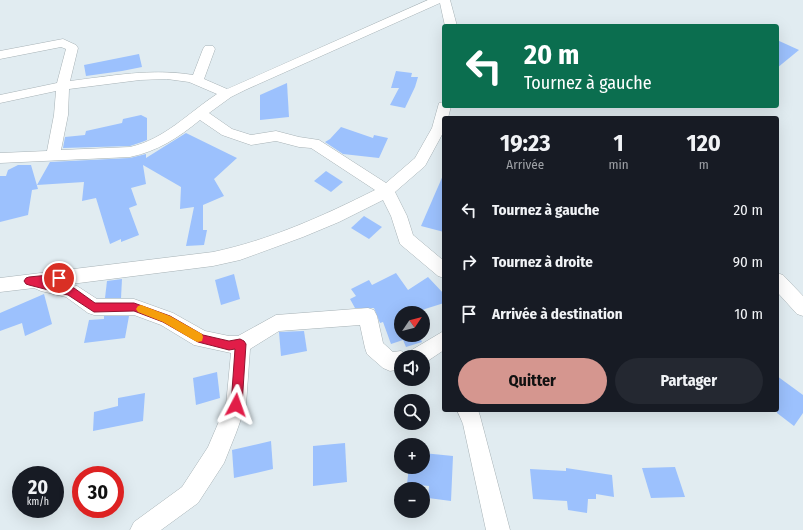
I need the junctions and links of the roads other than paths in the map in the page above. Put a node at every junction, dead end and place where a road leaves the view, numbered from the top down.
1 (437, 0) edge
2 (445, 0) edge
3 (451, 24) edge
4 (209, 49) dead end
5 (0, 55) edge
6 (197, 81) junction
7 (63, 86) junction
8 (228, 94) junction
9 (0, 99) edge
10 (444, 108) edge
11 (199, 113) junction
12 (53, 155) junction
13 (0, 158) edge
14 (387, 192) junction
15 (442, 269) edge
16 (29, 281) junction
17 (779, 282) edge
18 (0, 285) edge
19 (803, 308) edge
20 (442, 343) edge
21 (240, 344) junction
22 (430, 350) edge
23 (394, 361) edge
24 (468, 412) edge
25 (142, 530) edge
26 (498, 530) edge

1 - 8 street
2 - 3 street
4 - 6 street
5 - 7 street
6 - 7 street
6 - 8 street
7 - 9 street
7 - 12 street
8 - 11 street
10 - 14 street
11 - 12 street
11 - 14 street
12 - 13 street
14 - 15 street
14 - 16 street
16 - 18 street
16 - 21 street
17 - 19 street
20 - 22 street
21 - 23 street
21 - 25 street
24 - 26 street

